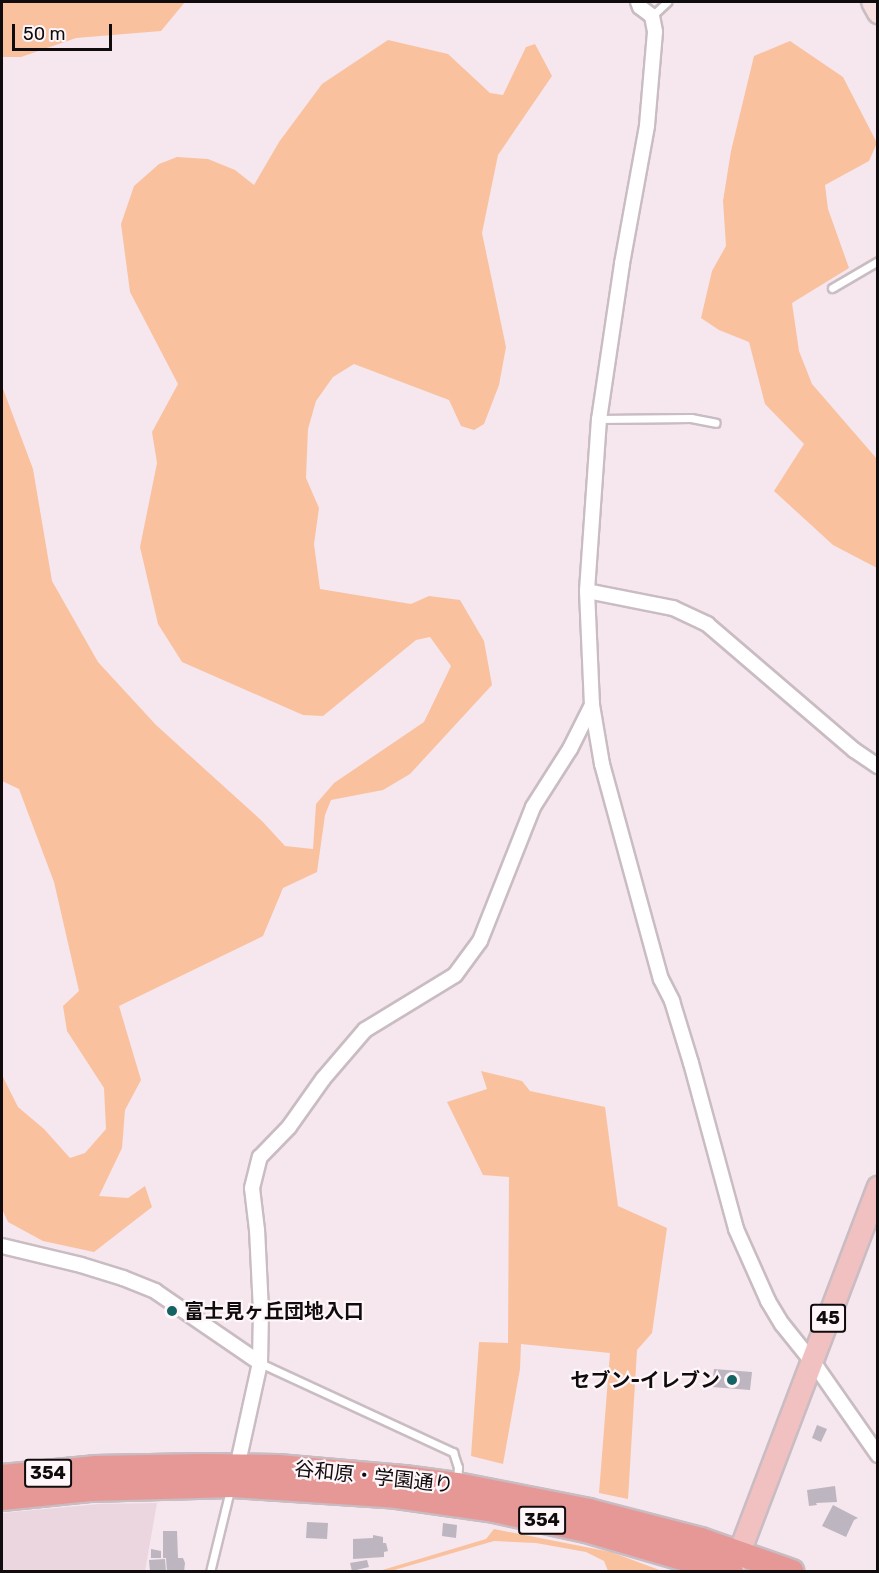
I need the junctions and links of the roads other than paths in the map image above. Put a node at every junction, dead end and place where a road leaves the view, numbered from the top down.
1 (638, 2) edge
2 (667, 2) edge
3 (872, 2) edge
4 (878, 13) edge
5 (652, 16) junction
6 (878, 261) edge
7 (832, 288) dead end
8 (599, 419) junction
9 (716, 423) dead end
10 (587, 591) junction
11 (592, 705) junction
12 (878, 766) edge
13 (878, 1187) edge
14 (2, 1246) edge
15 (812, 1362) junction
16 (260, 1363) junction
17 (878, 1455) edge
18 (235, 1475) junction
19 (2, 1477) edge
20 (457, 1485) junction
21 (2, 1497) edge
22 (734, 1565) edge
23 (210, 1572) edge
24 (792, 1572) edge

1 - 5 street
2 - 5 lane
3 - 4 street
5 - 8 street
6 - 7 lane
8 - 9 lane
8 - 10 street
10 - 11 street
10 - 12 street
11 - 15 street
11 - 16 street
13 - 15 main road, 45
14 - 16 street
15 - 17 street
15 - 22 main road, 45
16 - 18 street
16 - 20 lane
18 - 19 highway, 谷和原・学園通り / 354
18 - 20 highway, 谷和原・学園通り / 354
18 - 21 highway, 谷和原・学園通り / 354
18 - 22 highway, 谷和原・学園通り / 354
18 - 23 lane
20 - 22 highway, 谷和原・学園通り / 354
22 - 24 highway, 354

